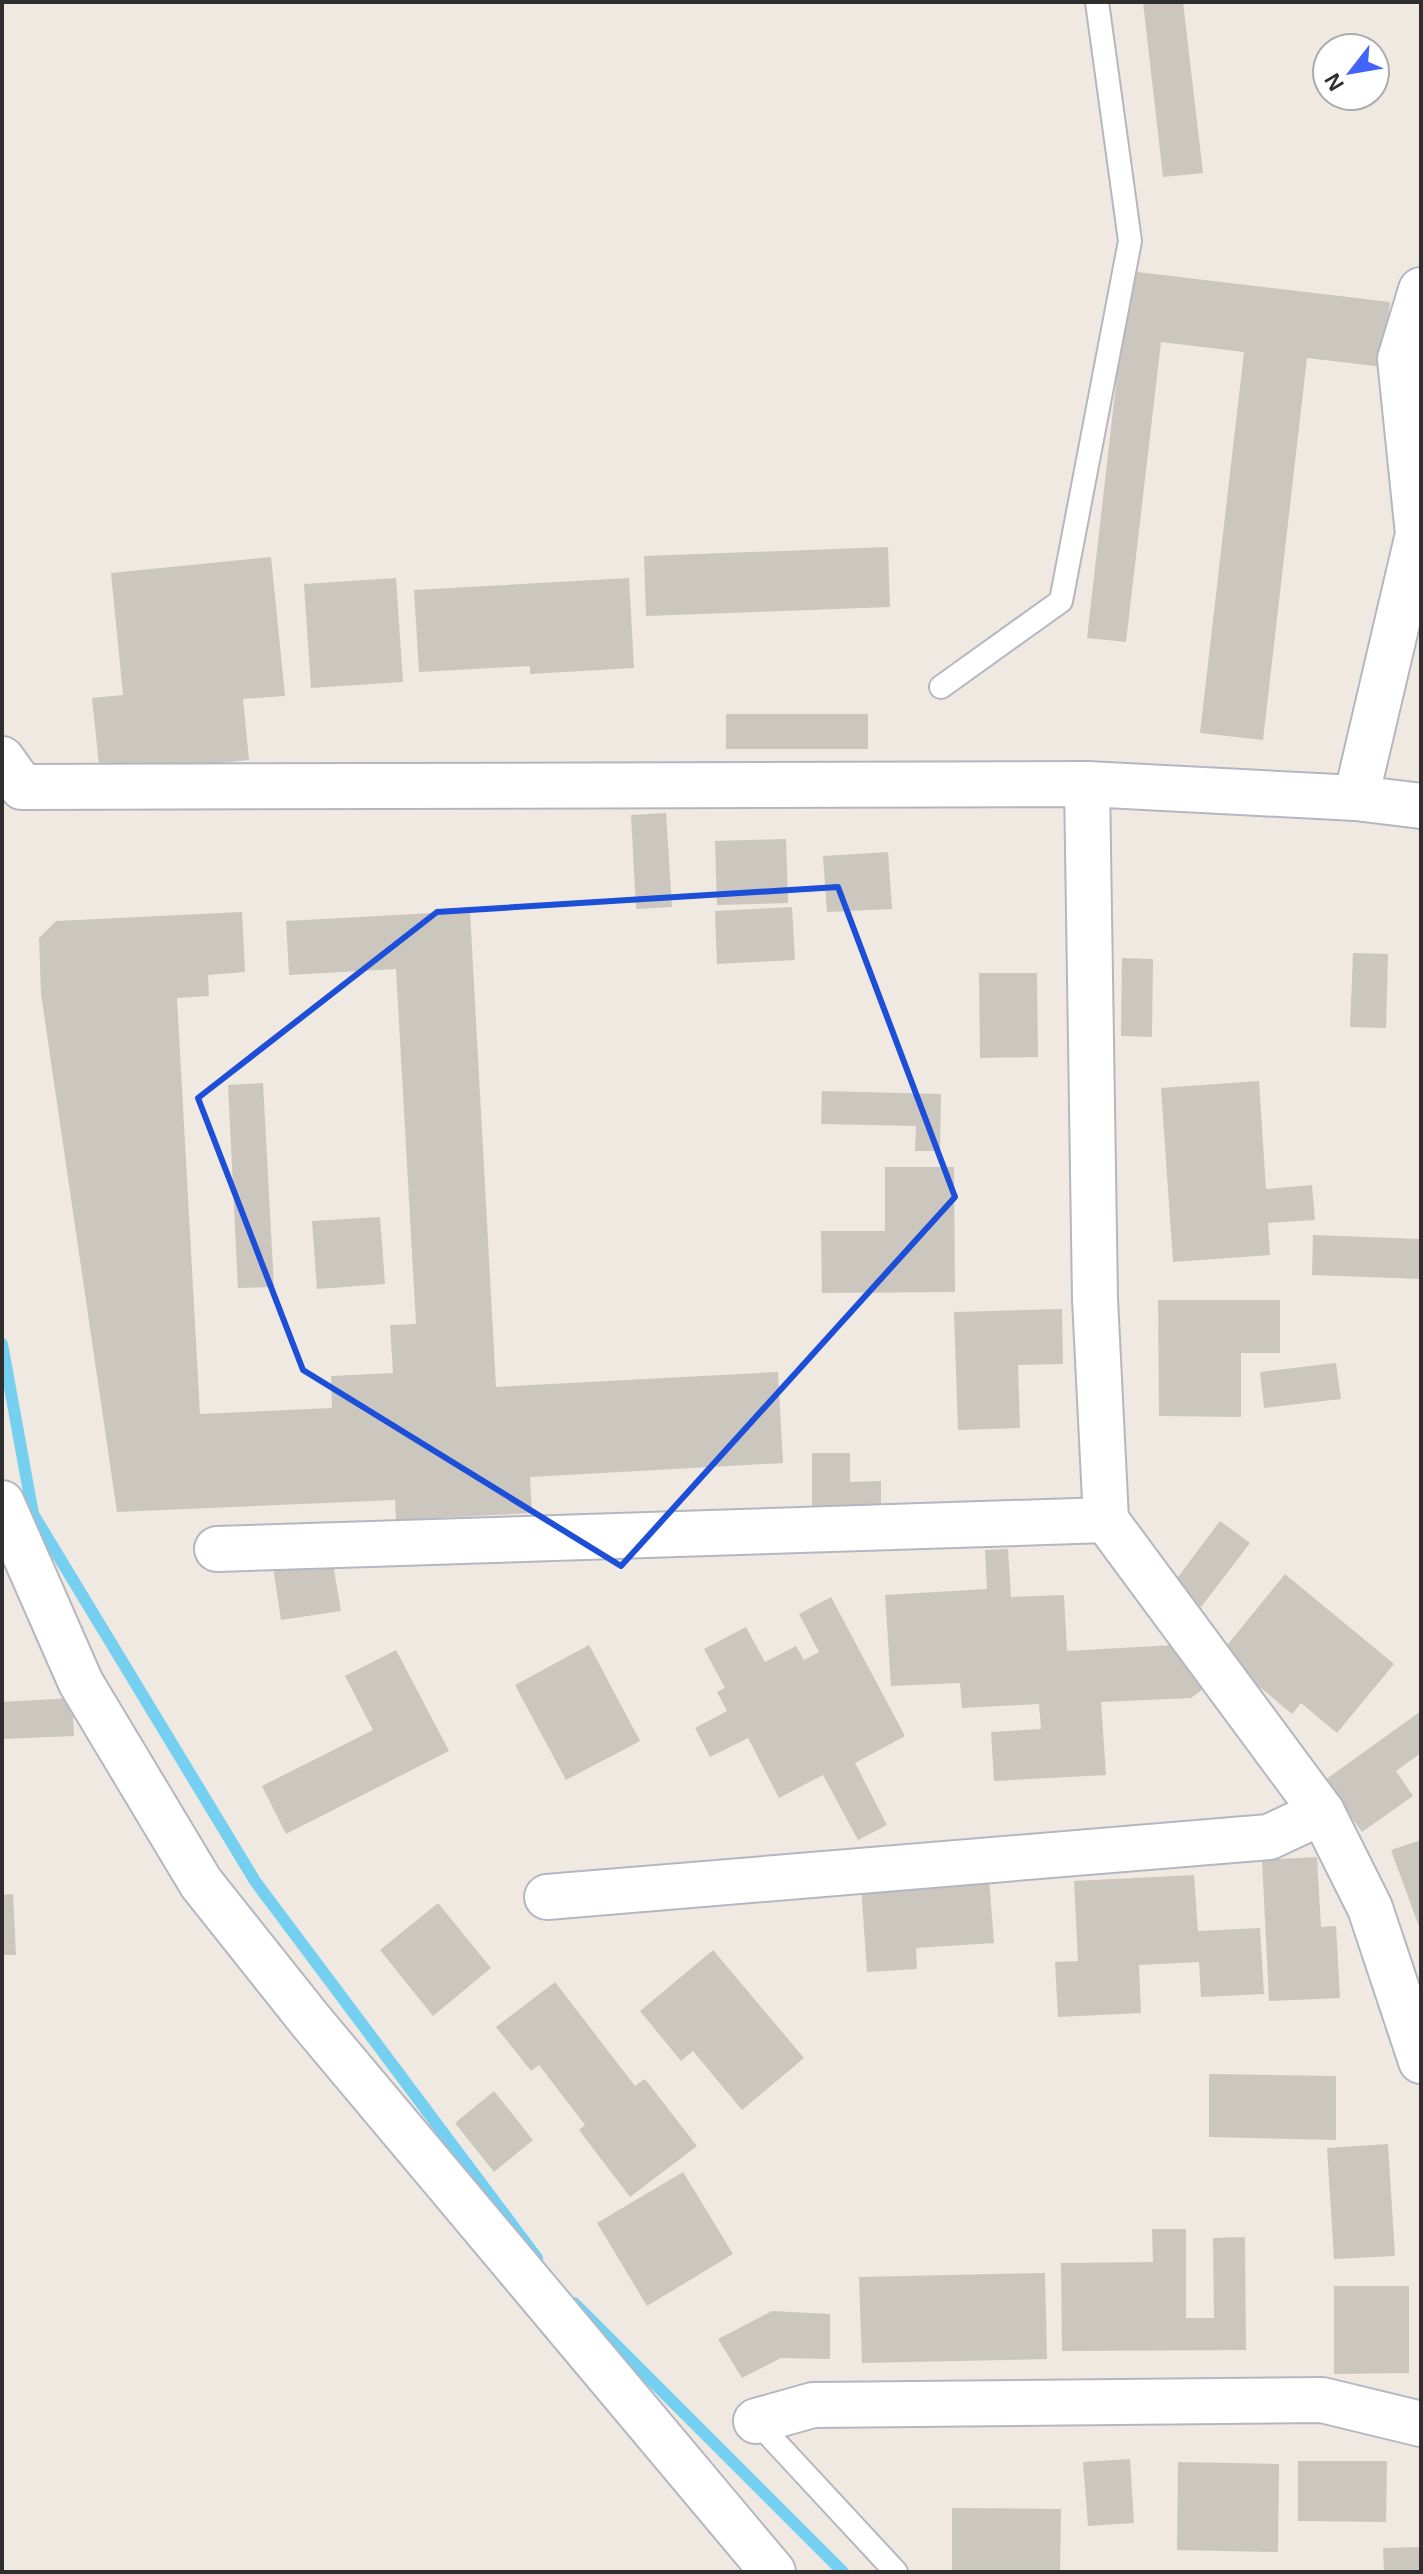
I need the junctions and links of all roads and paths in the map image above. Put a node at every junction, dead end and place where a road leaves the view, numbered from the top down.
1 (1097, 2) edge
2 (1421, 290) edge
3 (941, 687) dead end
4 (2, 759) edge
5 (1087, 784) junction
6 (1356, 798) junction
7 (1421, 806) edge
8 (2, 1503) edge
9 (1106, 1520) junction
10 (217, 1549) dead end
11 (14, 1559) edge
12 (1322, 1812) junction
13 (547, 1897) dead end
14 (1421, 2061) edge
15 (756, 2421) joint
16 (1421, 2424) edge
17 (773, 2572) edge
18 (896, 2572) edge

1 - 3 lane
2 - 6 street
4 - 5 street
5 - 6 street
5 - 9 street
6 - 7 street
8 - 11 street
9 - 10 street
9 - 12 street
11 - 17 street
12 - 13 street
12 - 14 street
15 - 16 street
15 - 18 lane

